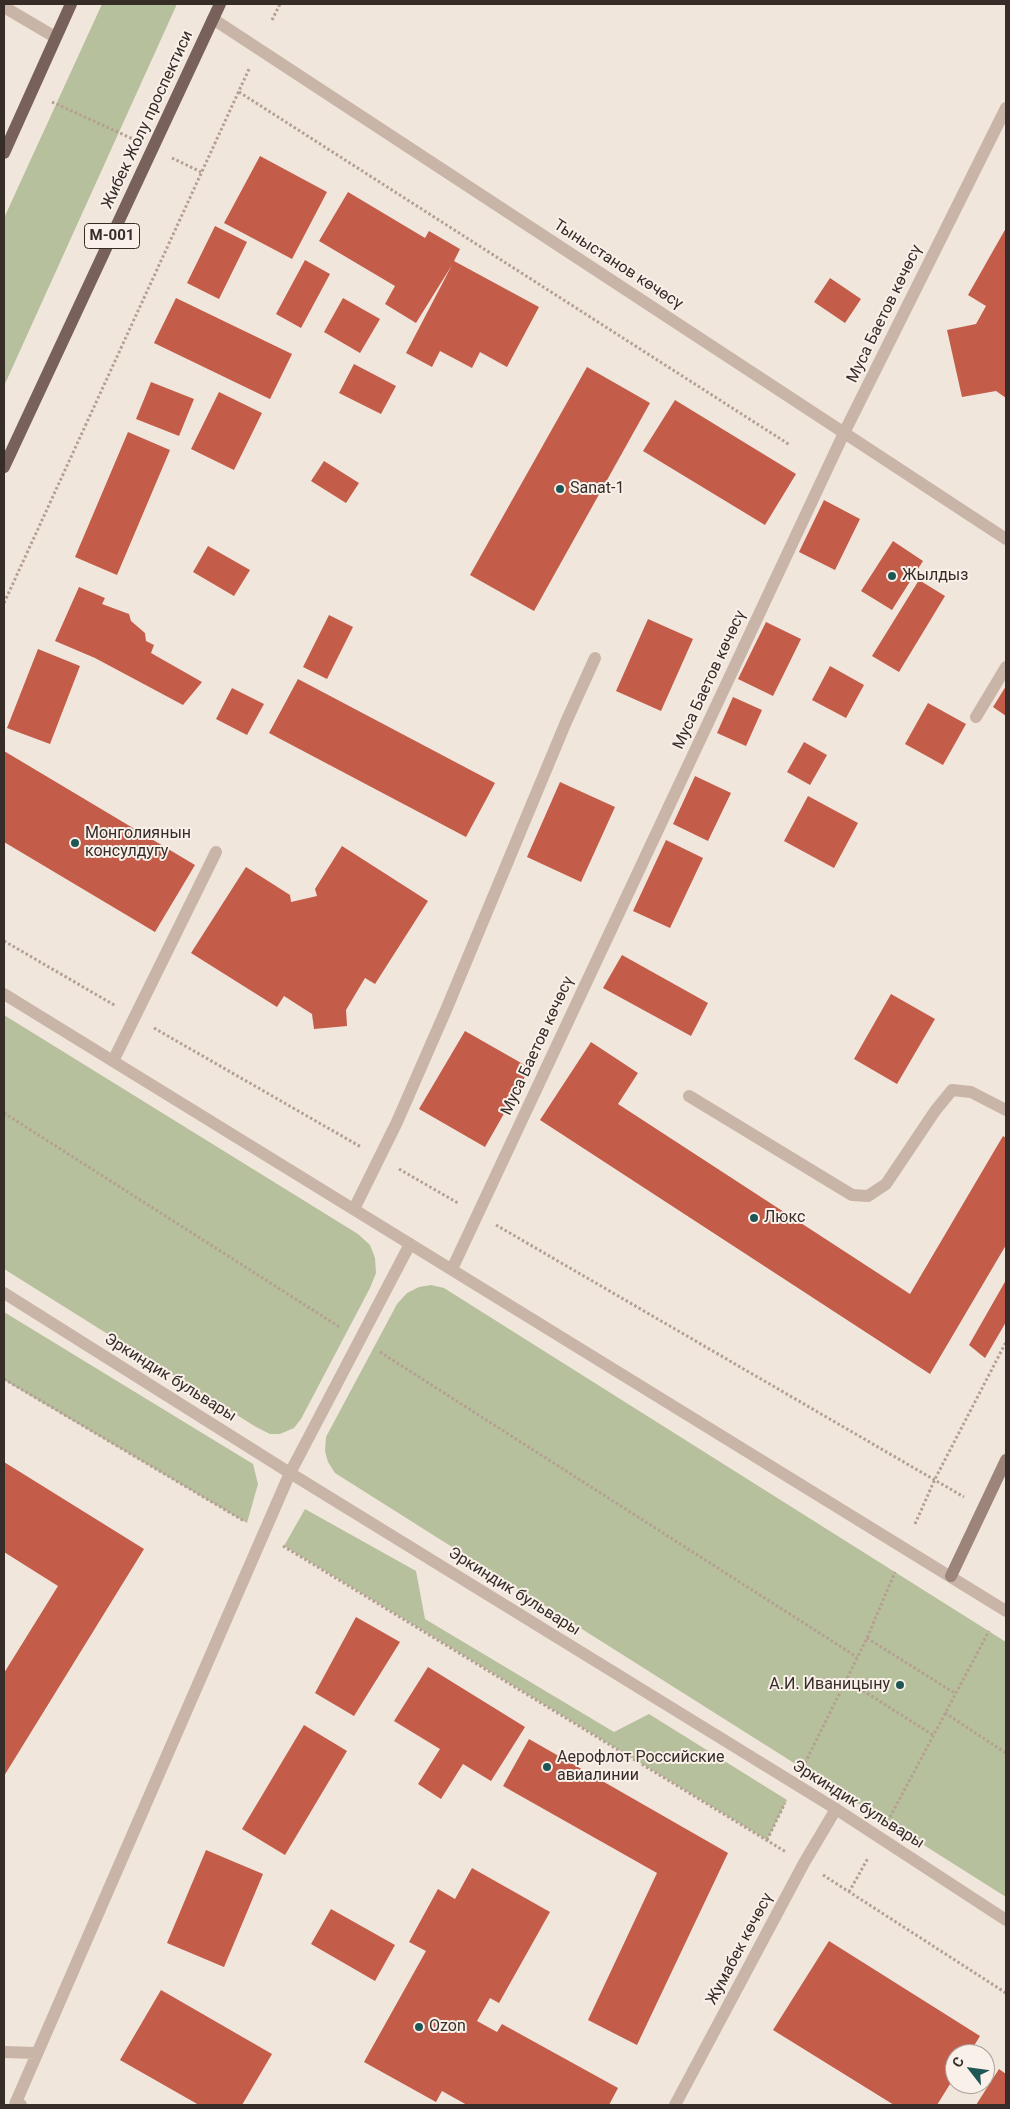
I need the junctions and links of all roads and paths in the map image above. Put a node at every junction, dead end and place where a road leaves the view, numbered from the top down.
1 (70, 4) edge
2 (220, 4) edge
3 (280, 4) edge
4 (4, 8) edge
5 (212, 19) junction
6 (272, 20) dead end
7 (55, 37) junction
8 (250, 68) dead end
9 (31, 92) junction
10 (238, 92) junction
11 (1006, 108) edge
12 (152, 148) junction
13 (4, 153) edge
14 (201, 172) junction
15 (844, 432) junction
16 (790, 444) dead end
17 (4, 468) edge
18 (1006, 539) edge
19 (4, 603) edge
20 (595, 658) dead end
21 (1006, 668) edge
22 (976, 717) dead end
23 (216, 852) dead end
24 (4, 994) edge
25 (113, 1061) junction
26 (689, 1096) dead end
27 (1006, 1110) edge
28 (4, 1113) edge
29 (354, 1209) junction
30 (410, 1244) junction
31 (452, 1270) junction
32 (4, 1293) edge
33 (360, 1340) junction
34 (1006, 1342) edge
35 (4, 1379) edge
36 (1006, 1460) edge
37 (916, 1468) dead end
38 (290, 1473) junction
39 (935, 1479) junction
40 (969, 1500) dead end
41 (915, 1524) dead end
42 (264, 1533) junction
43 (895, 1572) dead end
44 (950, 1576) junction
45 (1006, 1611) edge
46 (989, 1631) dead end
47 (867, 1638) junction
48 (857, 1657) junction
49 (846, 1680) junction
50 (956, 1694) junction
51 (946, 1713) junction
52 (934, 1735) junction
53 (1006, 1753) edge
54 (802, 1768) dead end
55 (787, 1800) dead end
56 (836, 1809) junction
57 (887, 1822) dead end
58 (767, 1840) junction
59 (868, 1858) dead end
60 (804, 1863) junction
61 (849, 1892) junction
62 (1006, 1920) edge
63 (1006, 1994) edge
64 (4, 2052) edge
65 (36, 2053) junction
66 (17, 2104) edge
67 (675, 2105) edge

1 - 7 main road
2 - 5 main road, Жибек Жолу проспектиси / М-001
3 - 6 path
4 - 7 street
5 - 12 main road, Жибек Жолу проспектиси / М-001
5 - 15 street, Тыныстанов көчөсү
7 - 9 main road
8 - 10 path
9 - 12 path
9 - 13 main road
10 - 14 path
10 - 16 path
11 - 15 street, Муса Баетов көчөсү
12 - 14 path
12 - 17 main road, Жибек Жолу проспектиси / М-001
14 - 19 path
15 - 18 street, Тыныстанов көчөсү
15 - 31 street, Муса Баетов көчөсү
20 - 29 street
21 - 22 street
23 - 25 street
24 - 25 street
25 - 29 street
26 - 27 street
28 - 33 path
29 - 30 street
30 - 31 street
30 - 33 street
31 - 44 street
32 - 38 street, Эркиндик бульвары
33 - 38 street
33 - 48 path
34 - 39 path
35 - 42 path
36 - 44 street
37 - 39 path
38 - 42 street
38 - 56 street, Эркиндик бульвары
39 - 40 path
39 - 41 path
42 - 58 path
42 - 65 street
43 - 47 path
44 - 45 street
46 - 50 path
47 - 48 path
47 - 50 path
48 - 49 path
49 - 52 path
49 - 54 path
50 - 51 path
51 - 52 path
51 - 53 path
52 - 57 path
55 - 58 path
56 - 60 street, Жумабек көчөсү
56 - 62 street, Эркиндик бульвары
58 - 60 path
59 - 61 path
60 - 61 path
60 - 67 street, Жумабек көчөсү
61 - 63 path
64 - 65 street
65 - 66 street

